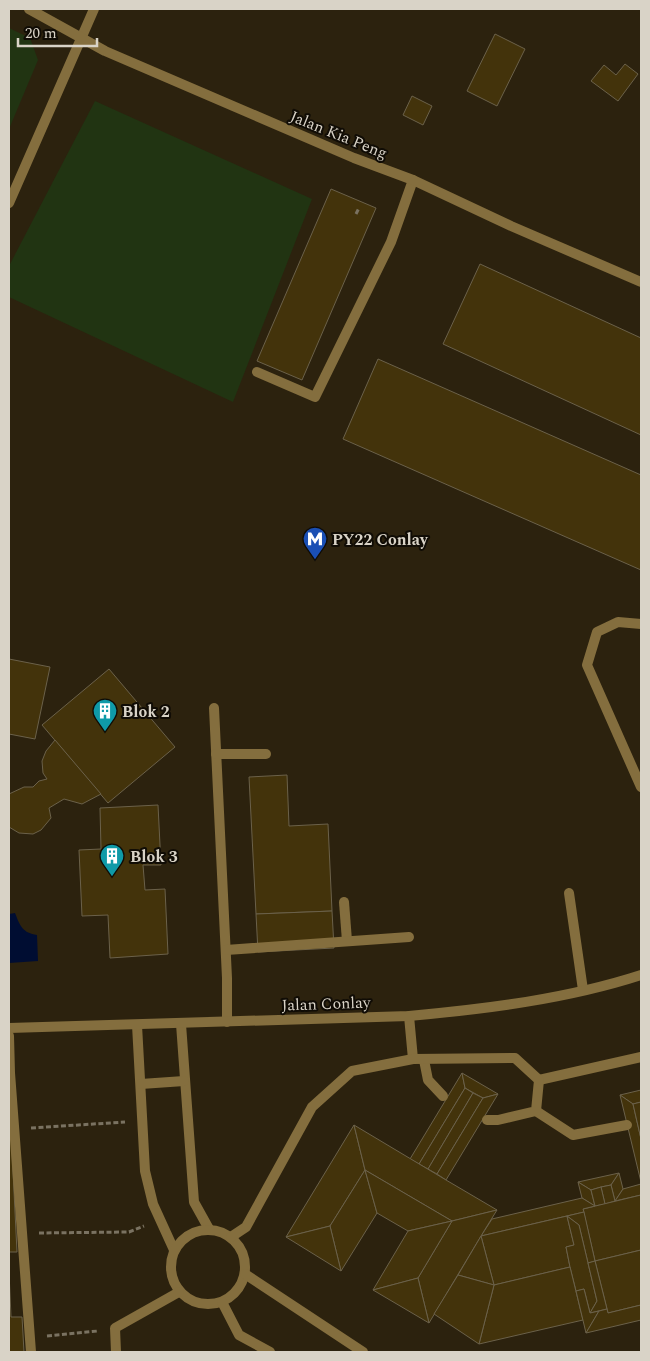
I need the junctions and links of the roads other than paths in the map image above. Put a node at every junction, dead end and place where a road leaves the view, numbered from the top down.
1 (29, 9) edge
2 (94, 9) edge
3 (83, 37) junction
4 (413, 180) junction
5 (9, 203) edge
6 (641, 282) edge
7 (257, 372) dead end
8 (641, 624) edge
9 (214, 708) dead end
10 (216, 754) junction
11 (266, 754) dead end
12 (641, 787) edge
13 (569, 893) dead end
14 (344, 902) dead end
15 (409, 937) dead end
16 (347, 941) junction
17 (226, 950) junction
18 (641, 975) edge
19 (582, 990) junction
20 (408, 1016) junction
21 (227, 1022) junction
22 (182, 1024) junction
23 (137, 1025) junction
24 (9, 1028) edge
25 (9, 1036) edge
26 (641, 1058) edge
27 (413, 1059) junction
28 (424, 1060) junction
29 (9, 1073) edge
30 (184, 1080) junction
31 (538, 1080) junction
32 (141, 1084) junction
33 (442, 1096) dead end
34 (536, 1111) junction
35 (487, 1120) dead end
36 (627, 1125) dead end
37 (209, 1229) junction
38 (231, 1237) junction
39 (174, 1250) junction
40 (244, 1274) junction
41 (179, 1292) junction
42 (222, 1302) junction
43 (31, 1352) edge
44 (116, 1352) edge
45 (270, 1352) edge
46 (363, 1352) edge

1 - 3 street, Jalan Kia Peng
2 - 3 street
3 - 4 street, Jalan Kia Peng
3 - 5 street
4 - 6 street, Jalan Kia Peng
4 - 7 street
8 - 12 street
9 - 10 street
10 - 11 street
10 - 17 street
13 - 19 street
14 - 16 street
15 - 16 street
16 - 17 street
17 - 21 street
18 - 19 street, Jalan Conlay
19 - 20 street, Jalan Conlay
20 - 21 street, Jalan Conlay
20 - 27 street
21 - 22 street, Jalan Conlay
22 - 23 street, Jalan Conlay
22 - 30 street
23 - 24 street, Jalan Conlay
23 - 32 street
25 - 29 street
26 - 31 street
27 - 28 street
27 - 38 street
28 - 31 street
28 - 33 street
29 - 43 street
30 - 32 street
30 - 37 street
31 - 34 street
32 - 39 street
34 - 35 street
34 - 36 street
37 - 38 street
37 - 39 street
38 - 40 street
39 - 41 street
40 - 42 street
40 - 46 street
41 - 42 street
41 - 44 street
42 - 45 street

